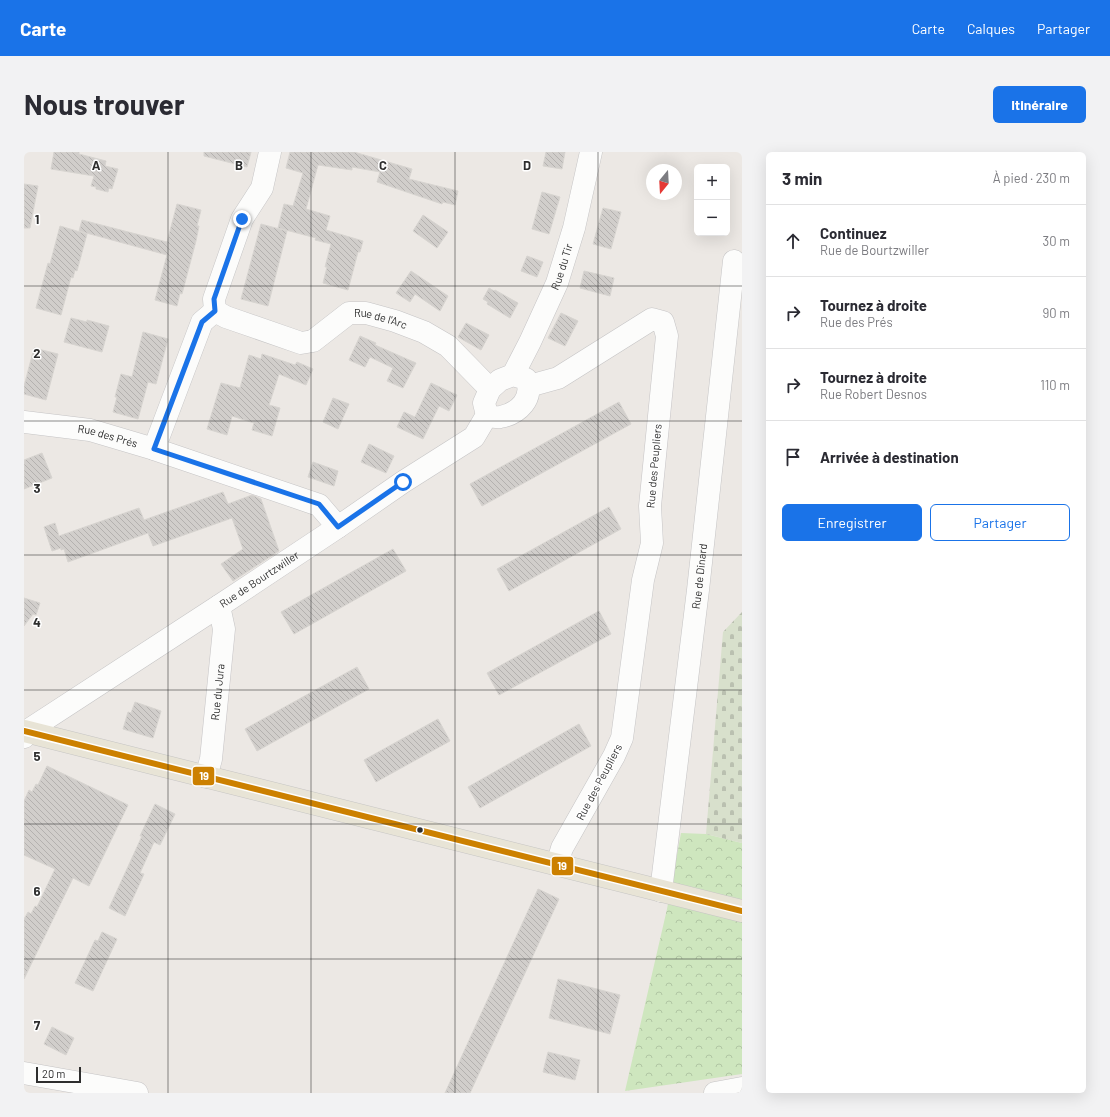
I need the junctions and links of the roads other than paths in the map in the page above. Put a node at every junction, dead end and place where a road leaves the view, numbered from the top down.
1 (270, 152) edge
2 (592, 152) edge
3 (734, 261) dead end
4 (215, 311) junction
5 (521, 381) junction
6 (490, 389) junction
7 (487, 415) junction
8 (24, 422) edge
9 (154, 449) junction
10 (338, 527) junction
11 (219, 606) junction
12 (25, 733) edge
13 (206, 777) junction
14 (557, 865) junction
15 (661, 891) junction
16 (742, 911) edge
17 (24, 1073) edge
18 (742, 1088) edge
19 (114, 1091) edge
20 (137, 1093) edge
21 (715, 1093) edge

1 - 4 street
2 - 5 street, Rue du Tir
3 - 15 street, Rue de Dinard
4 - 6 street, Rue de l'Arc
4 - 9 street
5 - 6 street
5 - 7 street
5 - 14 street, Rue des Peupliers
6 - 7 street
7 - 10 street, Rue de Bourtzwiller
8 - 9 street, Rue des Prés
9 - 10 street, Rue des Prés
10 - 11 street, Rue de Bourtzwiller
11 - 12 street, Rue de Bourtzwiller
11 - 13 street, Rue du Jura
12 - 13 main road
13 - 14 main road
14 - 15 main road
15 - 16 main road
17 - 19 street
18 - 21 street
19 - 20 street

